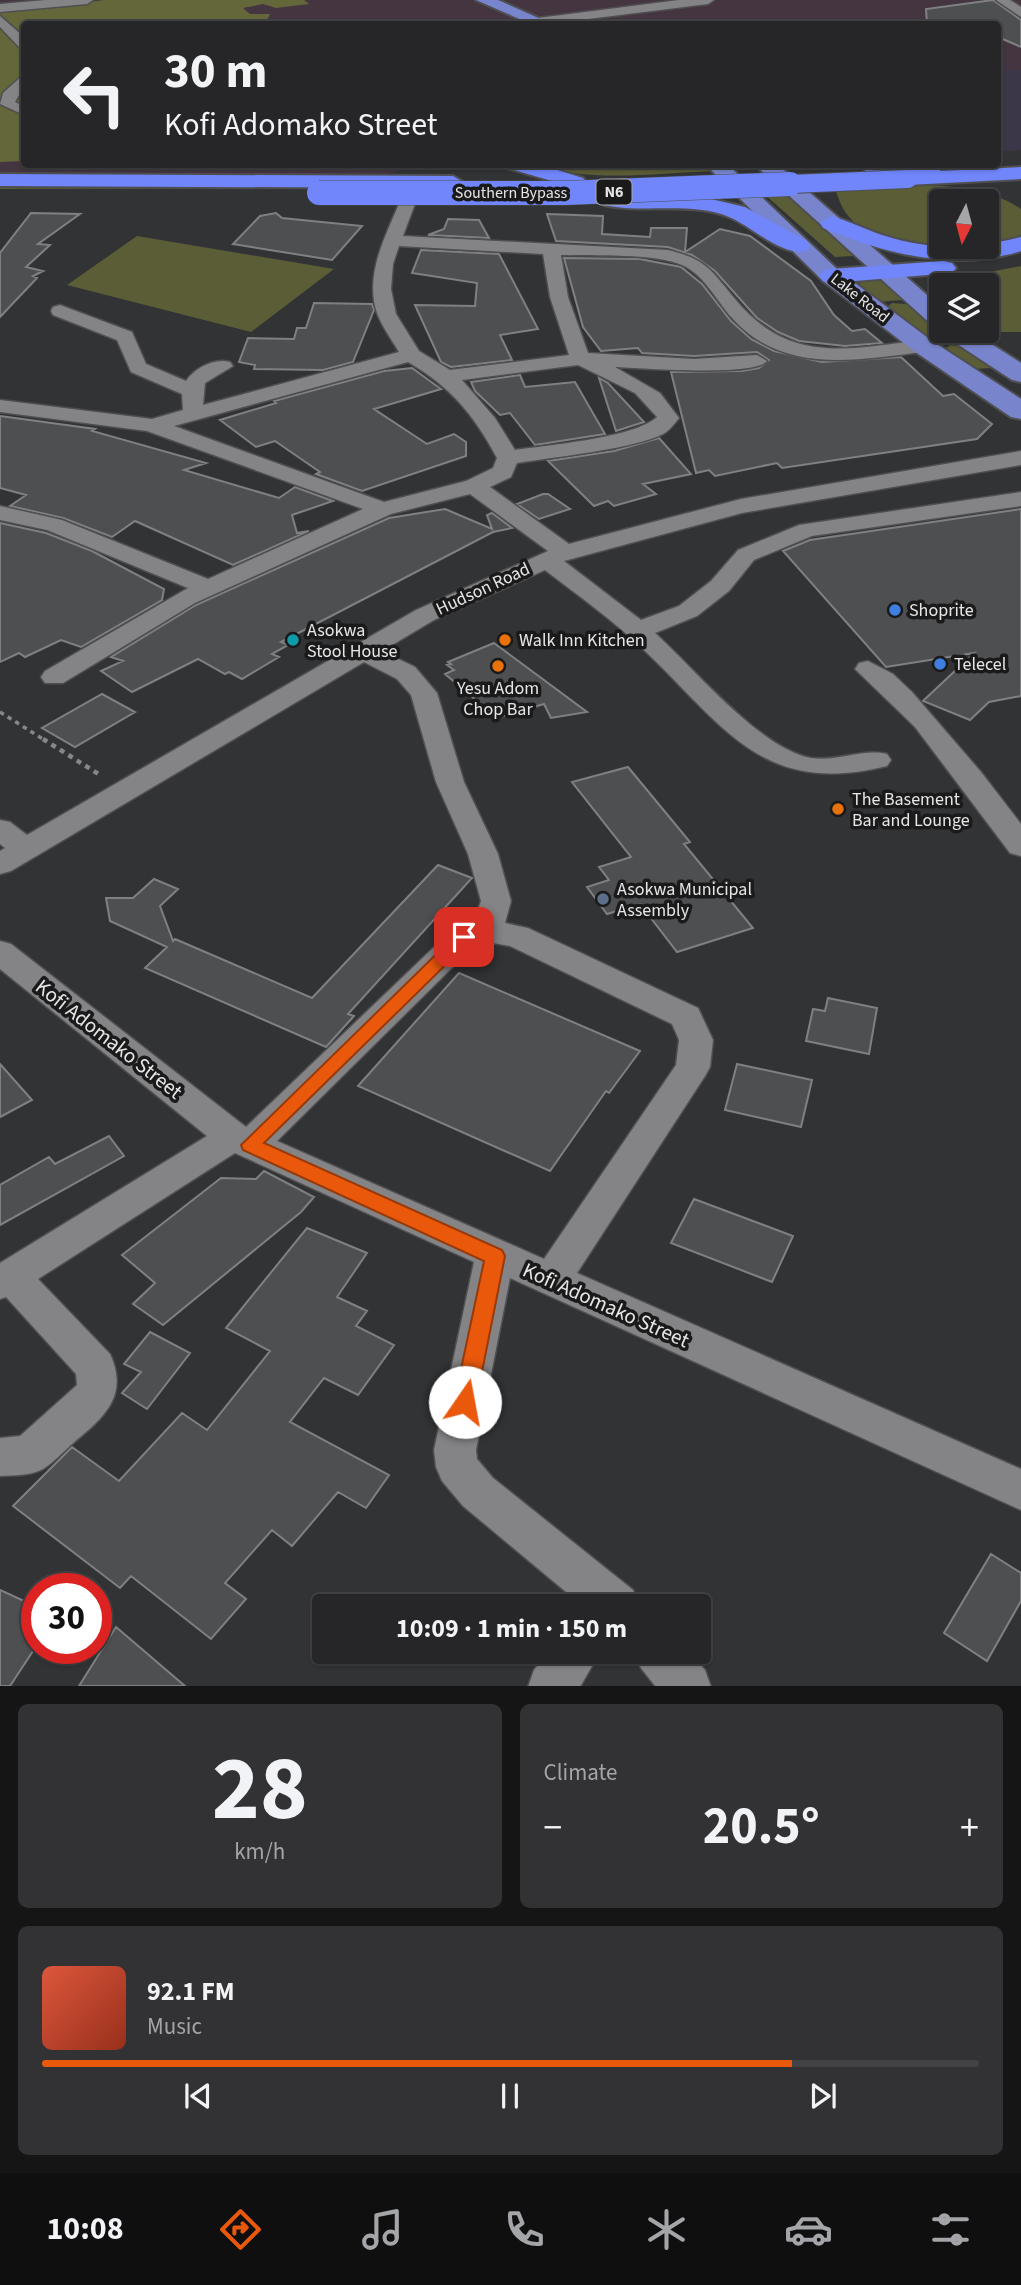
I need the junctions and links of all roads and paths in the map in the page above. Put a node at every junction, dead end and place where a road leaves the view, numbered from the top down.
1 (87, 0) edge
2 (484, 0) edge
3 (601, 0) edge
4 (708, 0) edge
5 (1002, 0) edge
6 (467, 6) dead end
7 (639, 7) junction
8 (0, 8) edge
9 (1021, 13) edge
10 (0, 20) edge
11 (500, 21) edge
12 (536, 21) edge
13 (553, 21) edge
14 (21, 41) edge
15 (21, 81) edge
16 (21, 110) edge
17 (1021, 162) edge
18 (1001, 163) edge
19 (438, 168) edge
20 (528, 168) edge
21 (719, 168) edge
22 (769, 168) edge
23 (894, 168) edge
24 (1021, 173) edge
25 (917, 178) junction
26 (0, 180) edge
27 (378, 181) junction
28 (576, 182) junction
29 (0, 193) edge
30 (236, 193) junction
31 (1012, 195) dead end
32 (408, 201) junction
33 (831, 223) junction
34 (394, 241) junction
35 (1021, 244) edge
36 (799, 246) junction
37 (551, 250) junction
38 (1021, 260) edge
39 (980, 265) junction
40 (881, 272) junction
41 (961, 273) edge
42 (831, 276) junction
43 (60, 311) dead end
44 (929, 311) edge
45 (973, 343) edge
46 (923, 346) junction
47 (411, 355) junction
48 (994, 356) junction
49 (580, 359) junction
50 (1021, 360) edge
51 (757, 361) dead end
52 (223, 366) dead end
53 (1021, 374) edge
54 (447, 376) junction
55 (190, 390) junction
56 (0, 407) edge
57 (1021, 411) edge
58 (194, 414) junction
59 (152, 425) junction
60 (508, 458) junction
61 (1021, 458) edge
62 (474, 486) junction
63 (1021, 499) edge
64 (383, 509) junction
65 (0, 513) edge
66 (556, 556) junction
67 (209, 587) junction
68 (637, 631) junction
69 (363, 651) junction
70 (868, 669) dead end
71 (54, 677) dead end
72 (0, 712) edge
73 (877, 760) dead end
74 (127, 790) junction
75 (0, 829) edge
76 (1021, 846) edge
77 (26, 849) junction
78 (0, 864) edge
79 (487, 930) junction
80 (0, 952) edge
81 (241, 1141) junction
82 (495, 1256) junction
83 (6, 1280) edge
84 (551, 1281) junction
85 (0, 1457) edge
86 (1021, 1490) edge
87 (601, 1594) edge
88 (568, 1664) edge
89 (668, 1664) edge
90 (551, 1686) edge
91 (688, 1686) edge

1 - 8 street
2 - 12 main road
3 - 7 street
4 - 7 street
5 - 9 street
6 - 11 main road
7 - 13 street
10 - 14 street
15 - 16 street
17 - 18 highway
19 - 27 highway
20 - 28 highway
21 - 36 main road, Lake Road
22 - 33 main road, Lake Road
23 - 28 highway, Southern Bypass / N6
24 - 25 highway, Southern Bypass / N6
25 - 30 highway, Southern Bypass / N6, bridge
25 - 31 highway
26 - 27 highway, Southern Bypass / N6
27 - 28 highway, Southern Bypass / N6
29 - 30 highway, Southern Bypass / N6
30 - 32 highway
32 - 34 street
32 - 36 highway
33 - 35 highway
33 - 40 main road, Lake Road
34 - 37 street
34 - 47 street
36 - 42 main road, Lake Road
37 - 46 street
37 - 49 street
38 - 39 highway
39 - 40 highway
39 - 41 highway
40 - 42 highway
40 - 44 main road, Lake Road
42 - 46 main road, Lake Road
43 - 55 street
45 - 48 main road
46 - 57 main road, Lake Road
47 - 54 street
47 - 58 street
48 - 50 street
48 - 53 main road
49 - 51 street
49 - 54 street
49 - 60 street
52 - 55 street
54 - 60 street
55 - 58 street
56 - 59 street
58 - 59 street
59 - 64 street
60 - 62 street
61 - 66 street, Hudson Road
62 - 64 street
62 - 66 street
63 - 68 street
64 - 67 street
65 - 67 street
66 - 68 street
66 - 69 street, Hudson Road
67 - 71 street
68 - 73 street
69 - 74 street, Hudson Road
69 - 79 street
70 - 76 street
72 - 74 path
74 - 77 street, Hudson Road
75 - 77 street
77 - 78 street, Hudson Road
79 - 81 street
79 - 84 street
80 - 81 street, Kofi Adomako Street
81 - 82 street, Kofi Adomako Street
81 - 83 street
82 - 84 street, Kofi Adomako Street
82 - 87 street
83 - 85 street
84 - 86 street, Kofi Adomako Street
88 - 90 street
89 - 91 street

